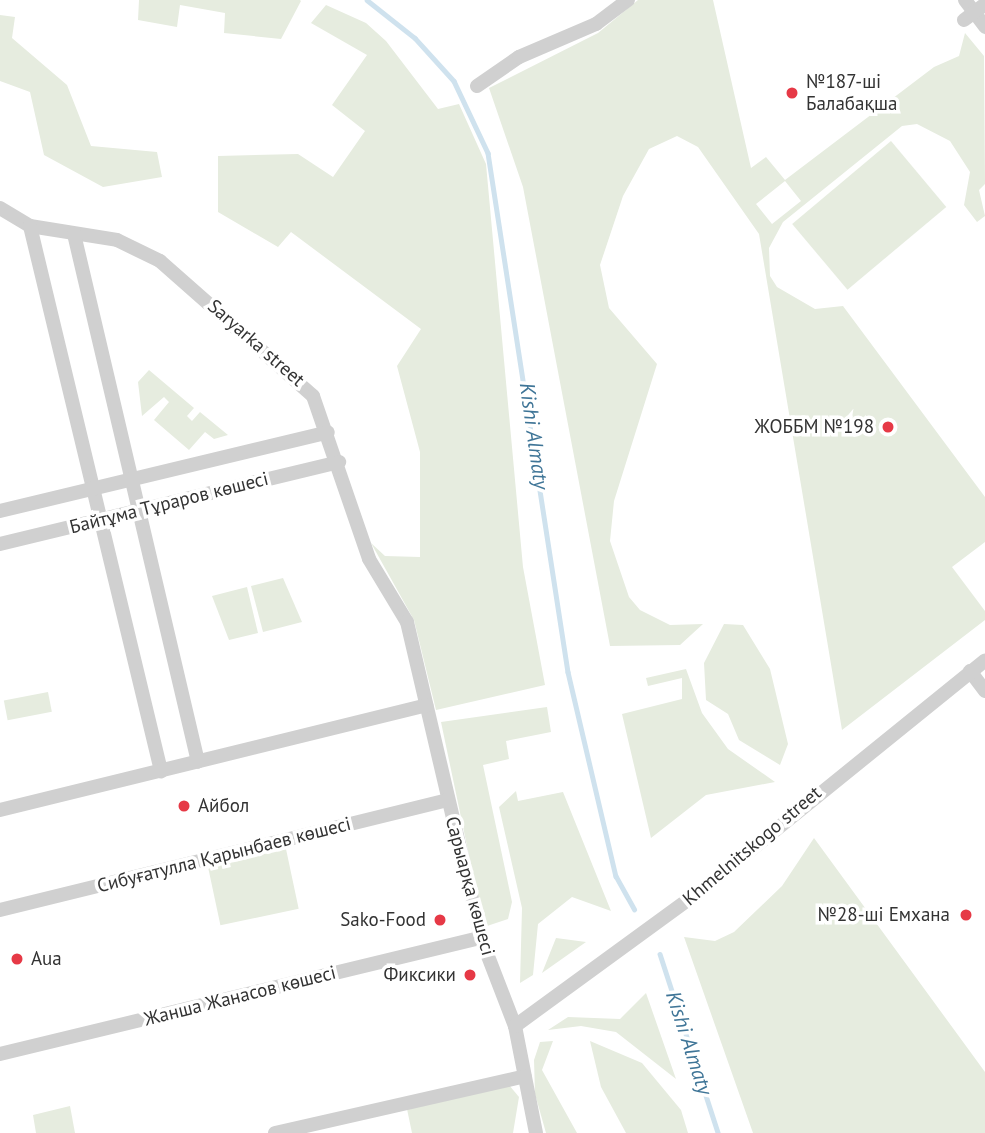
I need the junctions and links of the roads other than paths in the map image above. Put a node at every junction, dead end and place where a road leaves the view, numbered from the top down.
1 (628, 0) edge
2 (965, 0) edge
3 (974, 12) edge
4 (985, 27) edge
5 (477, 86) dead end
6 (0, 208) edge
7 (30, 226) junction
8 (74, 234) junction
9 (328, 432) junction
10 (339, 462) junction
11 (131, 480) junction
12 (93, 489) junction
13 (139, 510) junction
14 (0, 511) edge
15 (100, 520) junction
16 (0, 544) edge
17 (985, 660) edge
18 (970, 671) junction
19 (985, 691) edge
20 (426, 705) junction
21 (198, 762) junction
22 (160, 771) junction
23 (447, 800) junction
24 (0, 810) edge
25 (0, 910) edge
26 (481, 938) junction
27 (515, 1026) junction
28 (0, 1054) edge
29 (524, 1076) junction
30 (275, 1133) edge
31 (536, 1133) edge

1 - 5 street
2 - 3 street
3 - 4 street
6 - 7 street, Saryarka street
7 - 8 street, Saryarka street
7 - 12 street
8 - 9 street, Saryarka street
8 - 11 street
9 - 10 street, Saryarka street
9 - 11 street, Байтұма Тұраров көшесі
10 - 13 street, Байтұма Тұраров көшесі
10 - 20 street, Saryarka street
11 - 12 street, Байтұма Тұраров көшесі
11 - 13 street
12 - 14 street, Байтұма Тұраров көшесі
12 - 15 street
13 - 15 street, Байтұма Тұраров көшесі
13 - 21 street
15 - 16 street, Байтұма Тұраров көшесі
15 - 22 street
17 - 18 street, Khmelnitskogo street
18 - 19 street
18 - 27 street, Khmelnitskogo street
20 - 21 street
20 - 23 street, Сарыарқа көшесі
21 - 22 street
22 - 24 street
23 - 25 street, Сибуғатулла Қарынбаев көшесі
23 - 26 street, Сарыарқа көшесі
26 - 27 street, Сарыарқа көшесі
26 - 28 street, Жанша Жанасов көшесі
27 - 29 street, Сарыарқа көшесі
29 - 30 street
29 - 31 street, Сарыарқа көшесі

